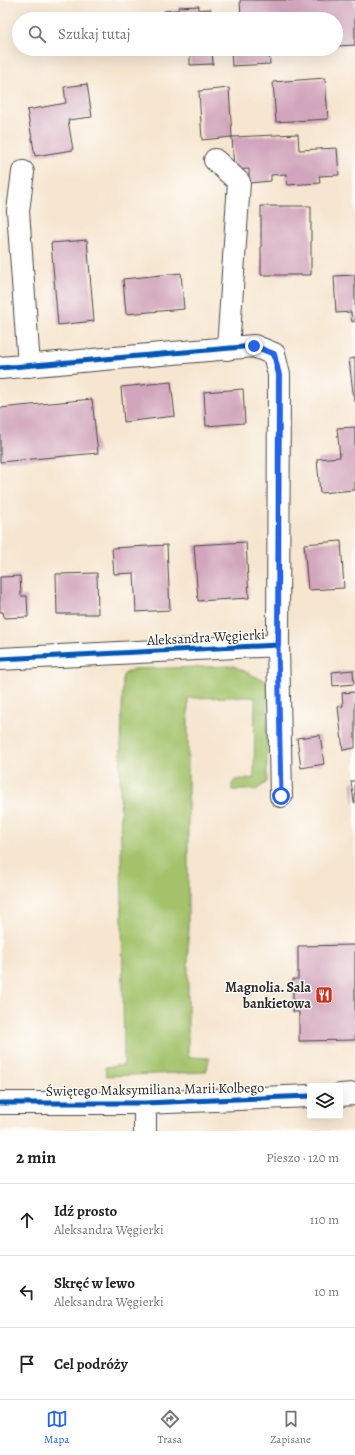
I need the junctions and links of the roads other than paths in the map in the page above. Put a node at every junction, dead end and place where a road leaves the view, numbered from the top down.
1 (215, 160) dead end
2 (23, 172) dead end
3 (228, 349) junction
4 (30, 366) junction
5 (0, 368) edge
6 (278, 645) junction
7 (0, 659) edge
8 (281, 796) dead end
9 (355, 1094) edge
10 (343, 1095) edge
11 (307, 1096) edge
12 (145, 1103) junction
13 (0, 1104) edge
14 (145, 1131) edge

1 - 3 street
2 - 4 street
3 - 4 street, Aleksandra Węgierki
3 - 6 street, Aleksandra Węgierki
4 - 5 street, Aleksandra Węgierki
6 - 7 street, Aleksandra Węgierki
6 - 8 street, Aleksandra Węgierki
9 - 10 street
11 - 12 street, Świętego Maksymiliana Marii Kolbego
12 - 13 street, Świętego Maksymiliana Marii Kolbego
12 - 14 street

